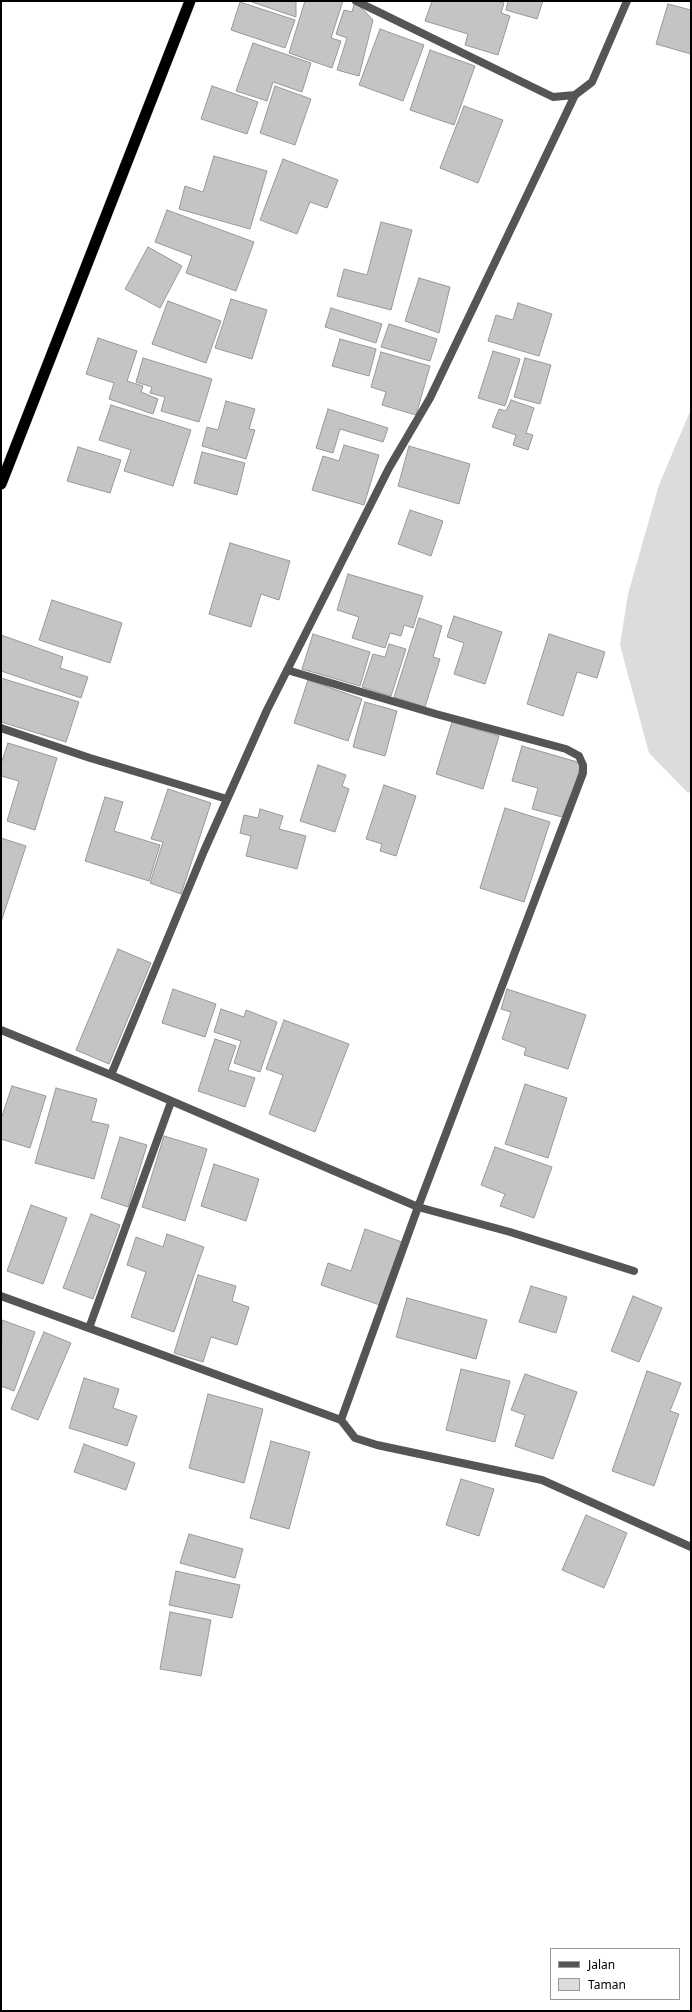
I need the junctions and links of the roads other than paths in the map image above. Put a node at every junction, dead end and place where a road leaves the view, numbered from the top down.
1 (190, 1) edge
2 (356, 1) edge
3 (627, 1) edge
4 (575, 95) junction
5 (1, 484) edge
6 (287, 670) junction
7 (1, 728) edge
8 (227, 799) junction
9 (1, 1030) edge
10 (111, 1075) junction
11 (171, 1102) junction
12 (418, 1207) junction
13 (634, 1271) dead end
14 (1, 1296) edge
15 (89, 1328) junction
16 (341, 1420) junction
17 (691, 1547) edge

1 - 5 highway
2 - 4 street
3 - 4 street
4 - 6 street
6 - 8 street
6 - 12 street
7 - 8 street
8 - 10 street
9 - 10 street
10 - 11 street
11 - 12 street
11 - 15 street
12 - 13 street
12 - 16 street
14 - 15 street
15 - 16 street
16 - 17 street

